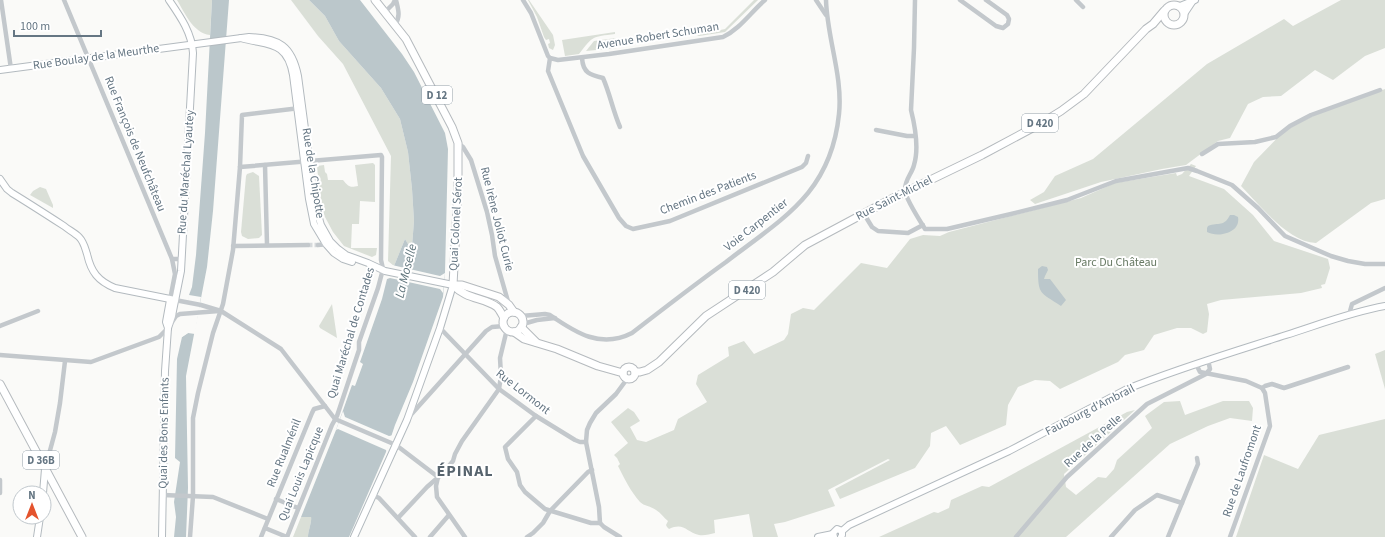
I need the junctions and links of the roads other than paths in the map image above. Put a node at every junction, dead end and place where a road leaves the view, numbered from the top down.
1 (1, 0) edge
2 (64, 0) edge
3 (169, 0) edge
4 (375, 0) edge
5 (396, 0) edge
6 (523, 0) edge
7 (765, 0) edge
8 (819, 0) edge
9 (826, 0) edge
10 (915, 0) edge
11 (960, 0) edge
12 (986, 0) edge
13 (1076, 0) edge
14 (1166, 0) edge
15 (1193, 1) edge
16 (1175, 4) edge
17 (1083, 7) dead end
18 (1165, 10) junction
19 (385, 12) junction
20 (1184, 14) junction
21 (826, 16) junction
22 (1166, 22) junction
23 (395, 24) junction
24 (1153, 24) junction
25 (192, 44) junction
26 (89, 58) junction
27 (550, 58) junction
28 (582, 58) junction
29 (11, 69) junction
30 (0, 70) edge
31 (1380, 90) dead end
32 (300, 108) junction
33 (620, 127) dead end
34 (876, 130) dead end
35 (915, 136) junction
36 (458, 143) junction
37 (1202, 154) dead end
38 (808, 156) dead end
39 (307, 161) junction
40 (266, 165) junction
41 (240, 167) junction
42 (0, 180) edge
43 (905, 192) junction
44 (864, 214) junction
45 (922, 225) junction
46 (329, 244) junction
47 (267, 245) junction
48 (308, 245) tunnel mouth
49 (318, 245) tunnel mouth
50 (233, 246) junction
51 (172, 259) junction
52 (181, 259) junction
53 (1385, 264) edge
54 (385, 270) junction
55 (453, 285) junction
56 (1385, 288) edge
57 (172, 300) junction
58 (509, 305) junction
59 (1385, 306) edge
60 (38, 310) dead end
61 (221, 311) junction
62 (517, 314) junction
63 (1349, 315) junction
64 (555, 318) junction
65 (0, 326) edge
66 (522, 326) junction
67 (168, 328) junction
68 (440, 328) junction
69 (507, 328) junction
70 (536, 342) junction
71 (466, 354) junction
72 (0, 355) edge
73 (64, 360) junction
74 (1208, 360) junction
75 (1196, 364) junction
76 (1348, 367) dead end
77 (1210, 369) junction
78 (1206, 374) junction
79 (1213, 375) junction
80 (625, 376) junction
81 (0, 384) edge
82 (1262, 388) junction
83 (499, 389) junction
84 (325, 406) junction
85 (536, 416) junction
86 (337, 420) junction
87 (407, 420) junction
88 (586, 442) junction
89 (396, 446) junction
90 (1197, 458) dead end
91 (45, 468) junction
92 (592, 470) junction
93 (438, 477) junction
94 (0, 480) edge
95 (44, 485) edge
96 (0, 493) edge
97 (163, 495) junction
98 (373, 495) junction
99 (190, 496) junction
100 (276, 499) junction
101 (1182, 503) junction
102 (298, 508) junction
103 (550, 511) junction
104 (449, 515) junction
105 (268, 518) junction
106 (398, 518) junction
107 (600, 523) junction
108 (39, 525) edge
109 (265, 528) junction
110 (841, 534) edge
111 (833, 536) edge
112 (37, 537) edge
113 (82, 537) edge
114 (162, 537) edge
115 (190, 537) edge
116 (261, 537) edge
117 (287, 537) edge
118 (354, 537) edge
119 (414, 537) edge
120 (430, 537) edge
121 (465, 537) edge
122 (527, 537) edge
123 (620, 537) edge
124 (818, 537) edge
125 (1016, 537) edge
126 (1111, 537) edge
127 (1168, 537) edge
128 (1230, 537) edge

1 - 29 street
2 - 26 street, Rue François de Neufchâteau
3 - 25 main road
4 - 19 main road, D 12
5 - 19 street
5 - 23 street
6 - 27 street
7 - 28 street, Avenue Robert Schuman
8 - 21 street, Voie Carpentier
9 - 21 street, Voie Carpentier
10 - 35 street
11 - 12 street
13 - 17 street
14 - 18 main road
15 - 16 main road
15 - 20 main road
16 - 18 main road
16 - 20 main road
18 - 22 main road
18 - 24 main road, Rue Saint-Michel / D 420
19 - 23 main road, Quai Colonel Sérot / D 12
20 - 22 main road
21 - 64 street, Voie Carpentier
22 - 24 main road
23 - 36 main road, Quai Colonel Sérot / D 12
24 - 43 main road, Rue Saint-Michel / D 420
25 - 26 main road, Rue Boulay de la Meurthe
25 - 32 main road, Rue de la Chipotte
25 - 52 main road, Rue du Maréchal Lyautey
26 - 29 main road, Rue Boulay de la Meurthe
26 - 51 street, Rue François de Neufchâteau
27 - 28 street, Avenue Robert Schuman
27 - 38 street, Chemin des Patients
28 - 33 street
29 - 30 main road, Rue Boulay de la Meurthe
31 - 37 street
32 - 39 main road, Rue de la Chipotte
32 - 41 street
34 - 35 street
35 - 43 street
36 - 55 main road, Quai Colonel Sérot / D 12
36 - 58 street, Rue Irène Joliot Curie
39 - 40 street
39 - 46 main road, Rue de la Chipotte
39 - 54 street, Quai Maréchal de Contades
40 - 41 street
40 - 47 street
41 - 50 street
42 - 57 main road
43 - 44 main road, Rue Saint-Michel / D 420
43 - 45 street
44 - 45 street
44 - 80 main road, Rue Saint-Michel / D 420
45 - 53 street
46 - 49 street
46 - 54 main road, Rue de la Chipotte
47 - 48 street
47 - 50 street
50 - 61 street
51 - 52 street
51 - 57 street, Rue François de Neufchâteau
52 - 57 main road, Rue du Maréchal Lyautey
54 - 55 main road, Rue de la Chipotte
54 - 86 street, Quai Maréchal de Contades
55 - 58 main road
55 - 68 main road, Quai Colonel Sérot / D 12
55 - 69 main road
56 - 63 street
57 - 61 street
57 - 67 main road, Quai des Bons Enfants
58 - 62 main road
59 - 63 main road, Faubourg d'Ambrail
60 - 65 street
61 - 67 street
61 - 84 street
61 - 99 street
62 - 64 street, Voie Carpentier
62 - 66 main road
62 - 69 main road
63 - 74 main road, Faubourg d'Ambrail
64 - 66 street
66 - 69 main road
66 - 70 main road
67 - 73 street
67 - 97 main road, Quai des Bons Enfants
68 - 71 street, Rue Lormont
68 - 87 main road, Quai Colonel Sérot / D 12
69 - 70 main road
69 - 71 street
69 - 83 street
70 - 80 main road
71 - 83 street, Rue Lormont
71 - 87 street
72 - 73 street
73 - 91 street
74 - 75 main road, Faubourg d'Ambrail
74 - 77 street
75 - 78 street
75 - 110 main road, Faubourg d'Ambrail
76 - 82 street
77 - 78 street, Rue de la Pelle
77 - 79 street
78 - 79 street
78 - 125 street, Rue de la Pelle
79 - 82 street
80 - 88 street
81 - 91 main road, D 36B
82 - 128 street, Rue de Laufromont
83 - 85 street, Rue Lormont
83 - 93 street
84 - 86 street
84 - 100 street, Rue Rualménil
85 - 88 street, Rue Lormont
85 - 103 street
86 - 89 street
86 - 102 street, Quai Louis Lapicque
87 - 89 main road, Quai Colonel Sérot / D 12
88 - 92 street
89 - 93 street
89 - 98 main road, D 12
90 - 101 street
91 - 95 main road
91 - 113 main road, D 36B
92 - 103 street
92 - 107 street
93 - 104 street
93 - 106 street
94 - 96 street
97 - 99 street
97 - 114 main road, Quai des Bons Enfants
98 - 106 street
98 - 118 main road, D 12
99 - 105 street
99 - 115 street
100 - 102 street
100 - 105 street, Rue Rualménil
101 - 126 street
101 - 127 street
102 - 117 street, Quai Louis Lapicque
103 - 107 street
103 - 122 street
104 - 120 street
104 - 121 street
105 - 109 street, Rue Rualménil
106 - 119 street
107 - 123 street
108 - 112 main road
109 - 116 street, Rue Rualménil
109 - 117 street
110 - 111 main road, Faubourg d'Ambrail
111 - 124 main road

